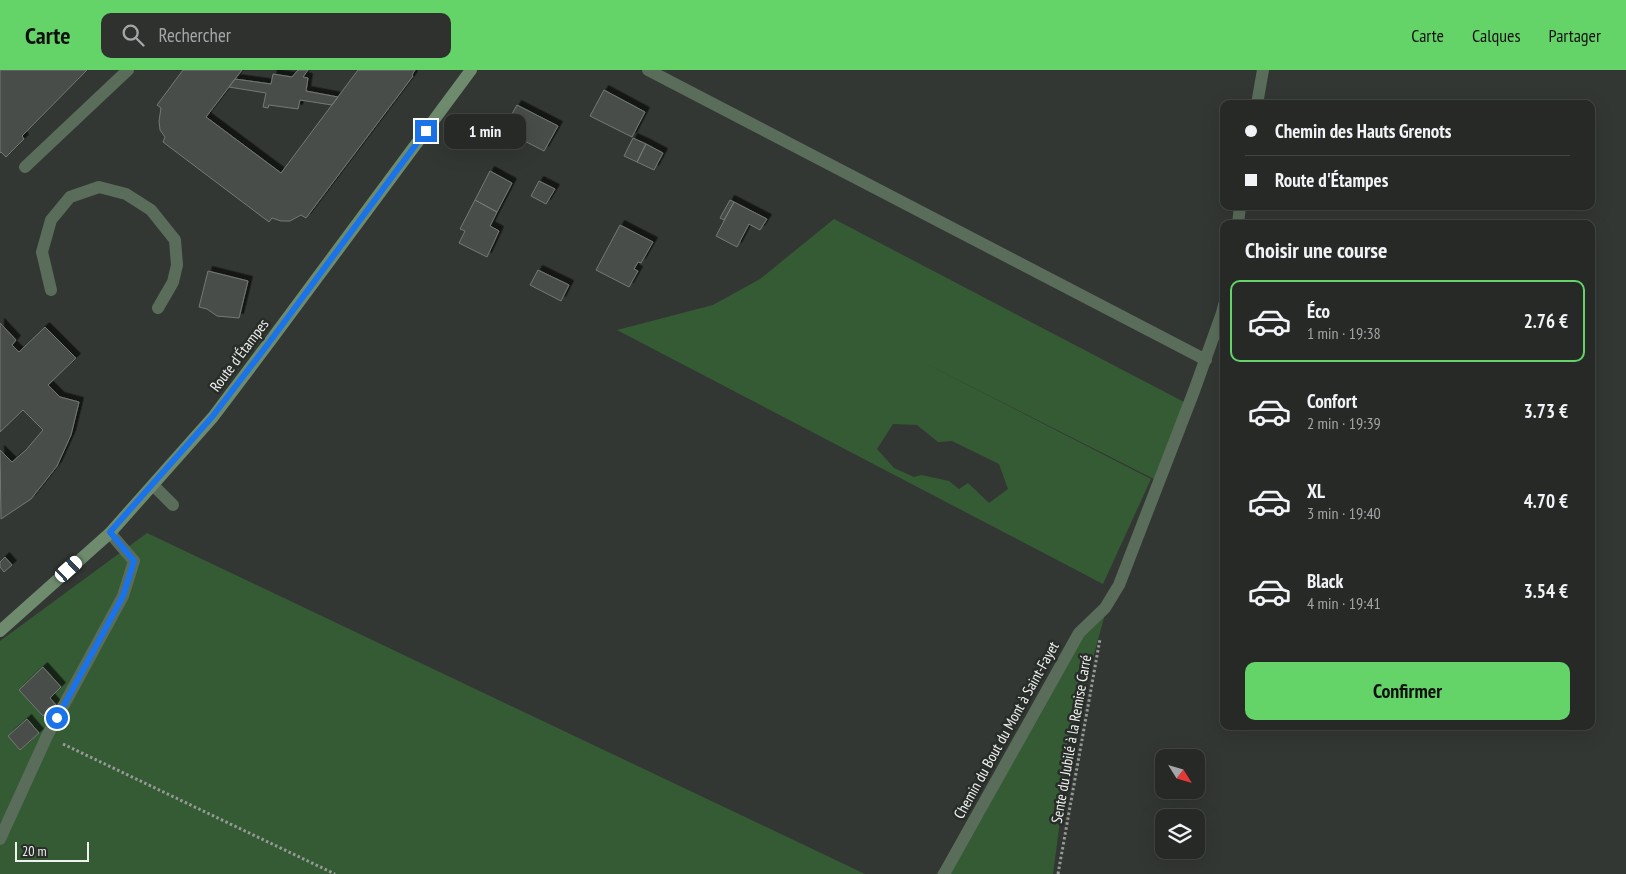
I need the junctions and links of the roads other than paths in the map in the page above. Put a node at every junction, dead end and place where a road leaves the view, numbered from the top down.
1 (128, 70) edge
2 (471, 70) edge
3 (648, 70) edge
4 (1263, 70) edge
5 (1258, 100) edge
6 (25, 167) dead end
7 (51, 290) dead end
8 (158, 308) dead end
9 (1220, 319) edge
10 (1206, 360) junction
11 (153, 485) junction
12 (173, 504) dead end
13 (110, 532) junction
14 (0, 631) edge
15 (0, 839) edge
16 (944, 874) edge

1 - 6 street
2 - 11 main road, Route d'Étampes
3 - 10 street
4 - 5 street
7 - 8 street
9 - 10 street, Chemin du Bout du Mont à Saint-Fayet
10 - 16 street, Chemin du Bout du Mont à Saint-Fayet
11 - 12 street
11 - 13 main road, Route d'Étampes
13 - 14 main road, Route d'Étampes
13 - 15 street

